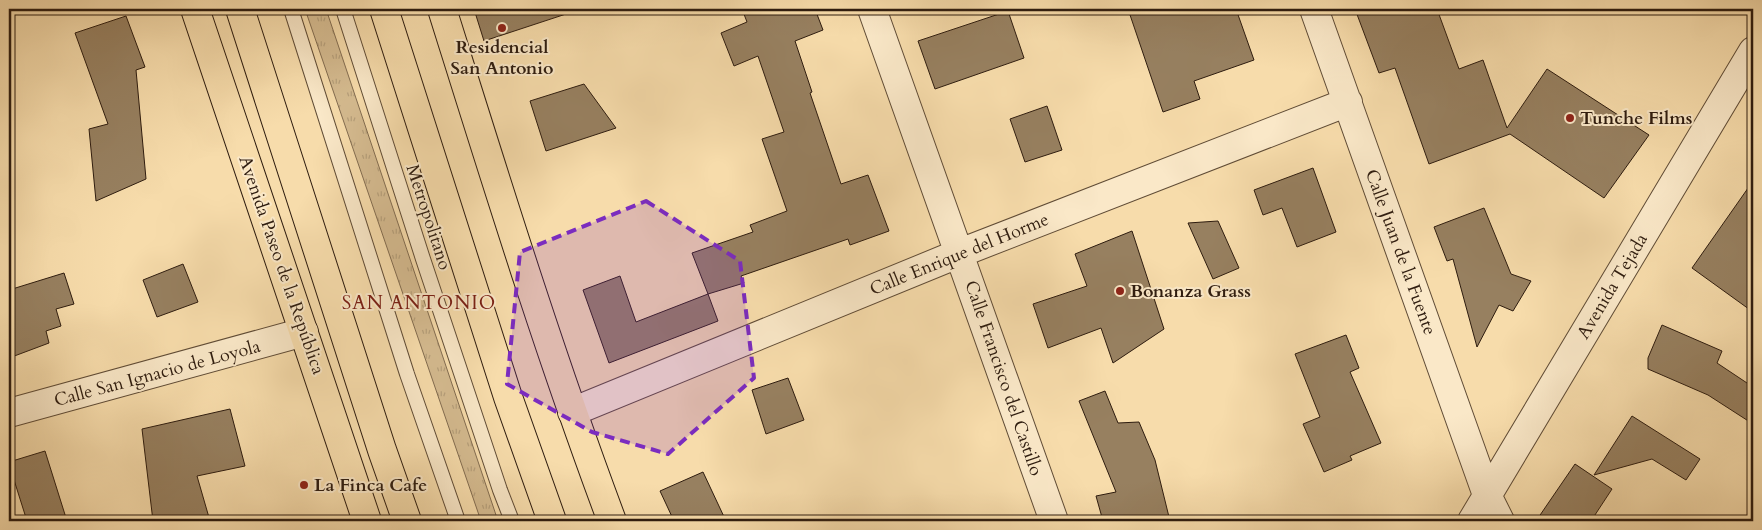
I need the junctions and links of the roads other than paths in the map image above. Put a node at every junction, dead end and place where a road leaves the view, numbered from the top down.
1 (195, 9) edge
2 (240, 9) edge
3 (290, 9) edge
4 (343, 9) edge
5 (384, 9) edge
6 (442, 9) edge
7 (872, 9) edge
8 (1314, 9) edge
9 (1753, 51) edge
10 (1348, 102) junction
11 (960, 253) junction
12 (304, 332) junction
13 (572, 412) junction
14 (9, 413) edge
15 (1487, 495) junction
16 (367, 521) edge
17 (407, 521) edge
18 (458, 521) edge
19 (512, 521) edge
20 (552, 521) edge
21 (612, 521) edge
22 (1054, 521) edge
23 (1472, 521) edge
24 (1500, 521) edge

1 - 12 main road, Avenida Paseo de la República
2 - 17 main road
3 - 18 lane
4 - 19 lane, Metropolitano
5 - 20 main road
6 - 13 main road
7 - 11 street, Calle Francisco del Castillo
8 - 10 street, Calle Juan de la Fuente
9 - 15 street, Avenida Tejada
10 - 11 street, Calle Enrique del Horme
10 - 15 street, Calle Juan de la Fuente
11 - 13 street, Calle Enrique del Horme
11 - 22 street, Calle Francisco del Castillo
12 - 14 street, Calle San Ignacio de Loyola
12 - 16 main road, Avenida Paseo de la República
13 - 21 main road
15 - 23 street, Avenida Tejada
15 - 24 street, Calle Juan de la Fuente

